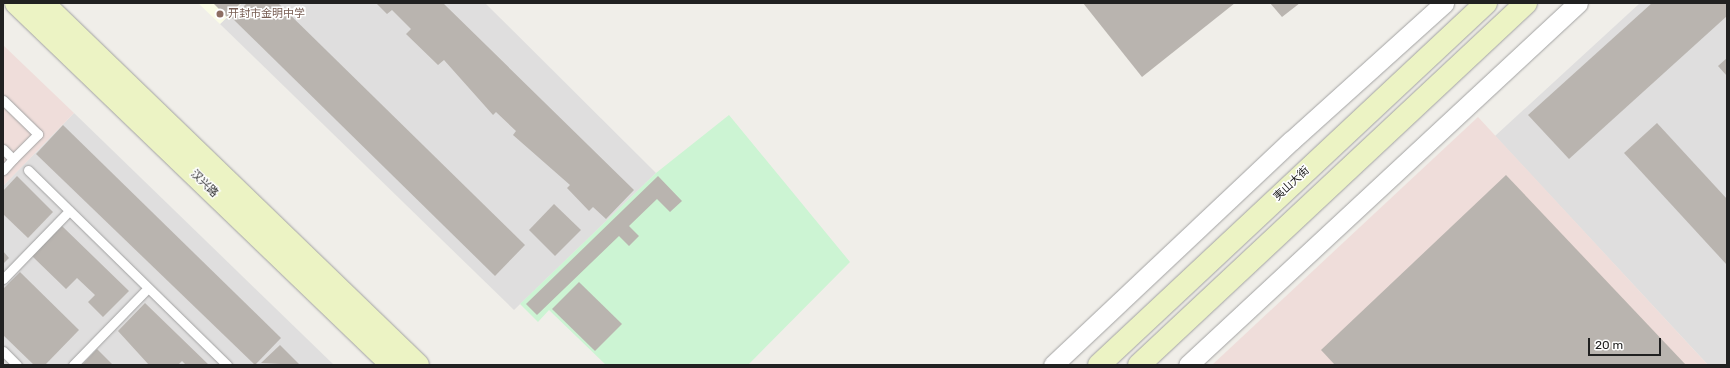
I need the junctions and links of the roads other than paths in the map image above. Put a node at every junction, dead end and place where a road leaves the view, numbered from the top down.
1 (16, 3) edge
2 (43, 3) edge
3 (1444, 3) edge
4 (1486, 3) edge
5 (1526, 3) edge
6 (1578, 3) edge
7 (3, 100) edge
8 (3, 150) edge
9 (13, 160) junction
10 (3, 170) edge
11 (28, 170) dead end
12 (69, 211) junction
13 (3, 279) edge
14 (148, 288) junction
15 (3, 351) edge
16 (223, 364) edge
17 (17, 365) edge
18 (73, 365) edge
19 (392, 365) edge
20 (418, 365) edge
21 (1053, 365) edge
22 (1099, 365) edge
23 (1139, 365) edge
24 (1188, 365) edge

1 - 19 main road, 汉兴路
2 - 20 main road, 汉兴路
3 - 21 street
4 - 22 main road, 夷山大街
5 - 23 main road
6 - 24 street
7 - 9 lane
8 - 9 lane
9 - 10 lane
11 - 12 lane
12 - 13 lane
12 - 14 lane
14 - 16 lane
14 - 18 lane
15 - 17 lane

